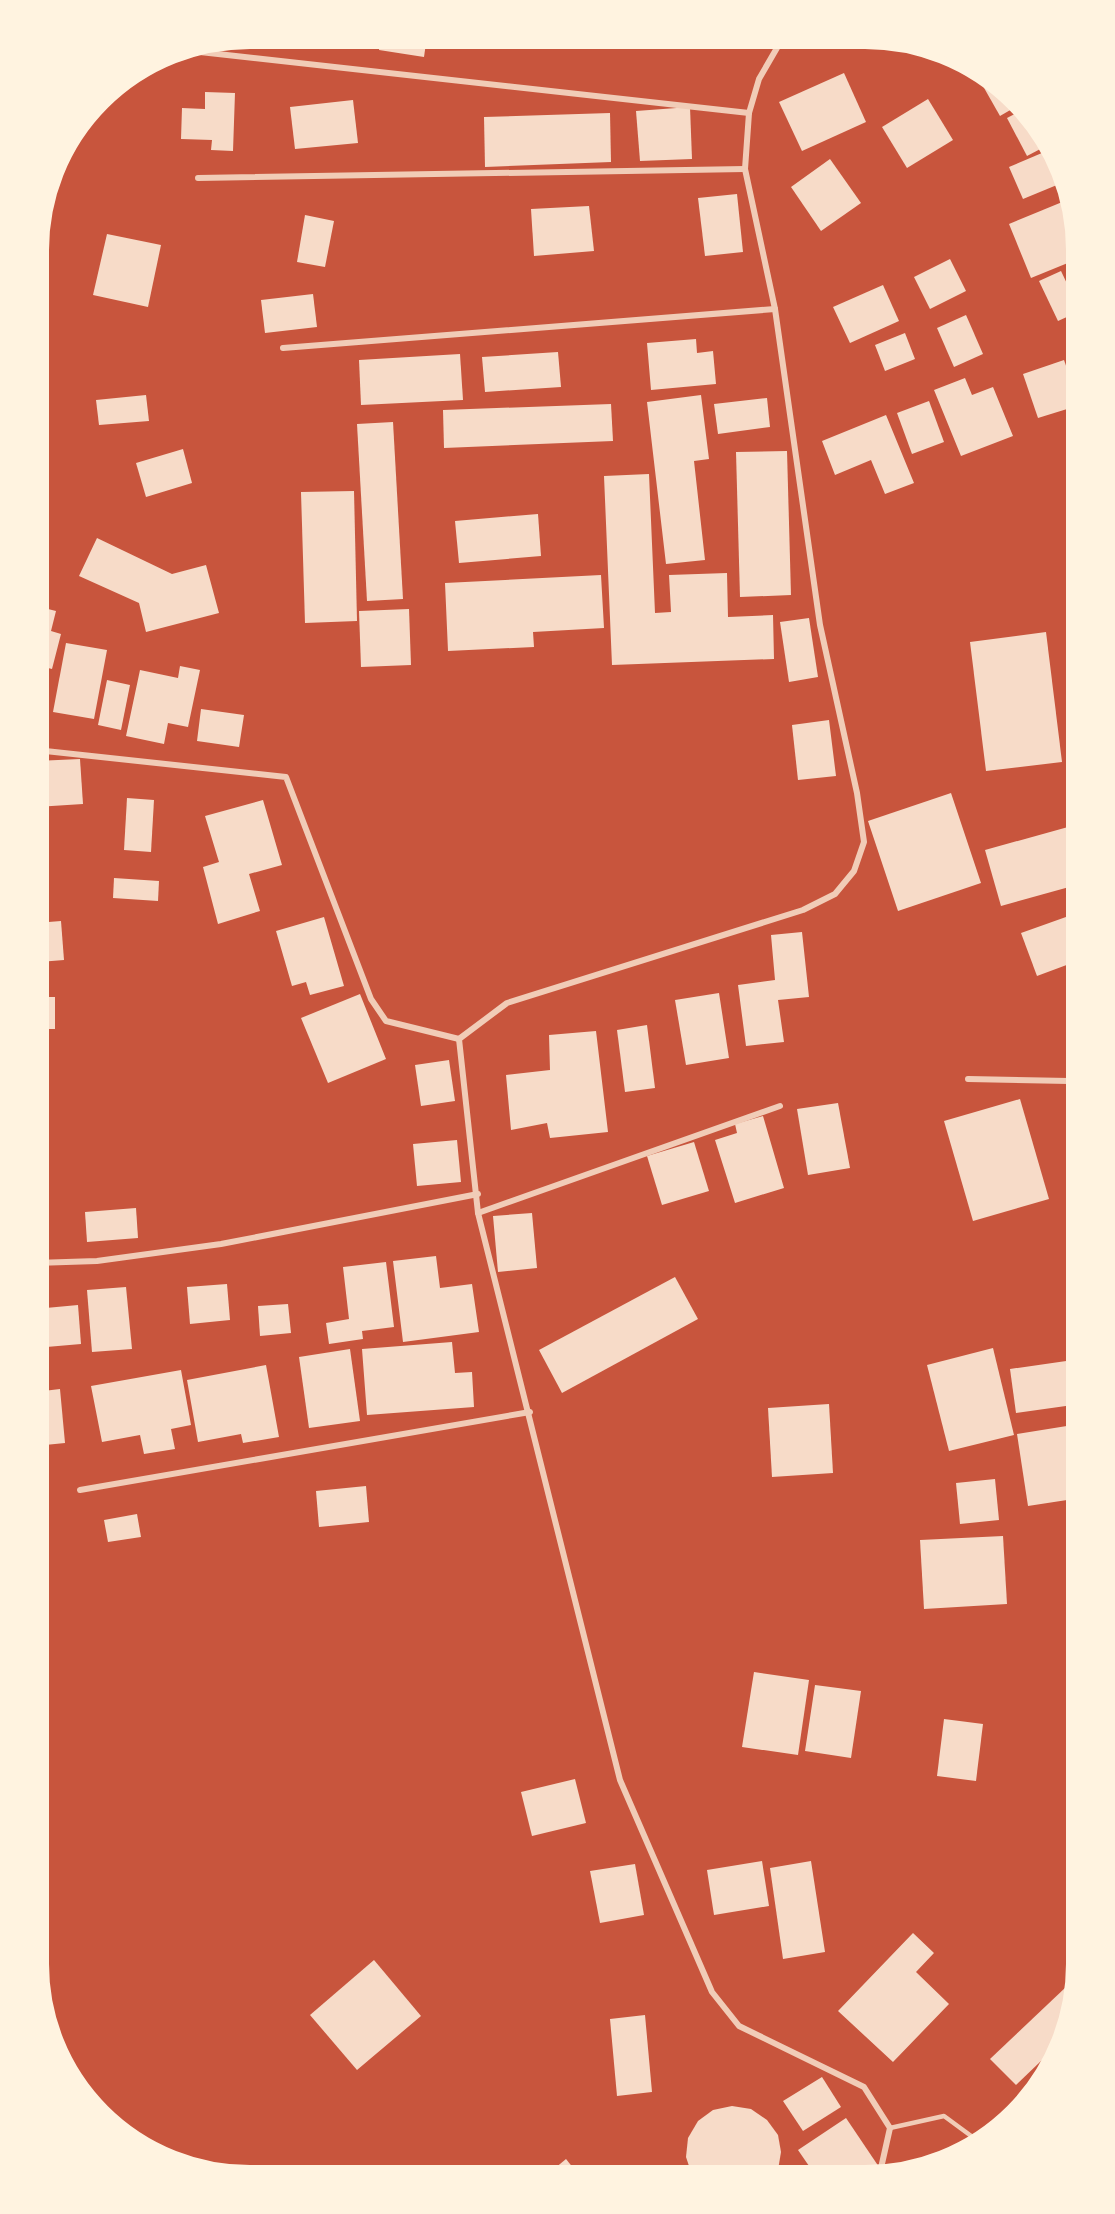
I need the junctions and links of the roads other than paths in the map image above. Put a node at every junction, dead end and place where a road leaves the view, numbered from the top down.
1 (780, 45) edge
2 (199, 52) edge
3 (749, 113) junction
4 (745, 169) junction
5 (198, 178) dead end
6 (775, 309) junction
7 (283, 348) dead end
8 (45, 751) edge
9 (459, 1039) junction
10 (968, 1080) dead end
11 (1070, 1081) edge
12 (780, 1106) dead end
13 (477, 1194) junction
14 (478, 1213) junction
15 (45, 1263) edge
16 (530, 1412) junction
17 (80, 1490) dead end
18 (890, 2128) junction
19 (973, 2138) edge
20 (881, 2169) edge

1 - 3 street
2 - 3 street
3 - 4 street
4 - 5 street
4 - 6 street
6 - 7 street
6 - 9 street
8 - 9 street
9 - 13 street
10 - 11 street
12 - 14 street
13 - 14 street
13 - 15 street
14 - 16 street
16 - 17 street
16 - 18 street
18 - 19 lane
18 - 20 street

